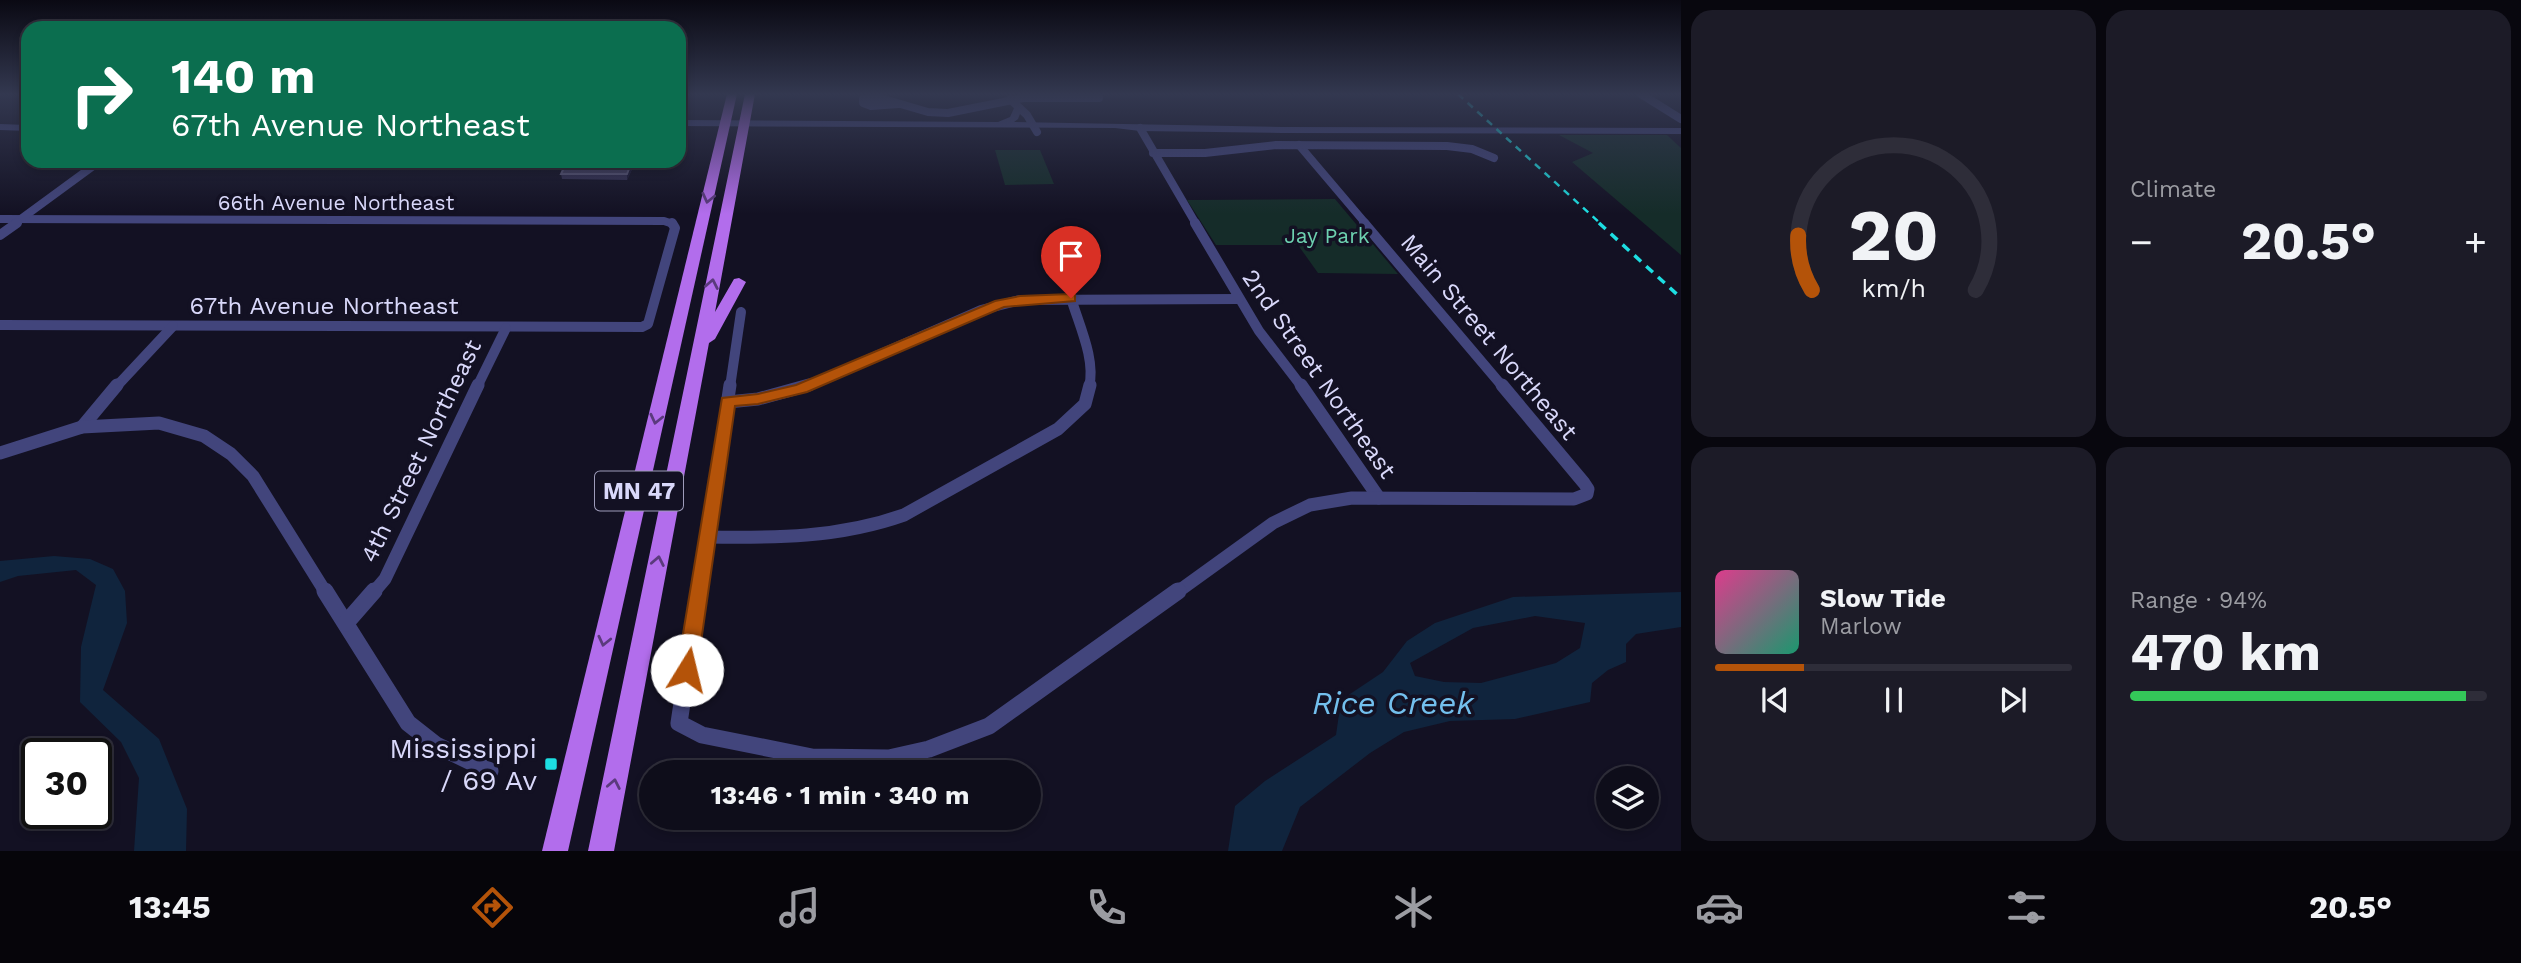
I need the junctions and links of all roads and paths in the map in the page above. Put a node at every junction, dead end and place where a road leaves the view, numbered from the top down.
1 (722, 134) edge
2 (743, 134) edge
3 (1143, 134) edge
4 (1299, 145) junction
5 (1472, 149) joint
6 (1153, 153) junction
7 (1494, 158) dead end
8 (90, 168) edge
9 (0, 219) edge
10 (20, 219) junction
11 (672, 222) joint
12 (0, 235) edge
13 (739, 282) dead end
14 (1071, 298) junction
15 (1239, 299) junction
16 (741, 312) dead end
17 (648, 324) joint
18 (0, 325) edge
19 (173, 326) junction
20 (506, 328) junction
21 (699, 351) junction
22 (727, 402) junction
23 (82, 427) junction
24 (0, 453) edge
25 (1379, 498) junction
26 (707, 537) junction
27 (346, 623) junction
28 (679, 723) joint
29 (490, 771) dead end
30 (555, 851) edge
31 (601, 851) edge

1 -> 30 main road, MN 47
21 -> 2 main road, MN 47
3 - 6 street, 2nd Street Northeast
4 - 5 street
4 - 6 street
4 - 25 street, Main Street Northeast
5 - 7 street
6 - 15 street, 2nd Street Northeast
8 - 10 street
9 - 10 street, 66th Avenue Northeast
10 - 11 street, 66th Avenue Northeast
10 - 12 street
11 - 17 street
13 - 21 main road
14 - 15 street
14 - 22 street
14 - 26 street
15 - 25 street, 2nd Street Northeast
16 - 22 street
17 - 20 street, 67th Avenue Northeast
18 - 19 street, 67th Avenue Northeast
19 - 20 street, 67th Avenue Northeast
19 - 23 street
20 - 27 street, 4th Street Northeast
31 -> 21 main road, MN 47
22 - 26 street
23 - 24 street
23 - 27 street
25 - 28 street
26 - 28 street
27 - 29 street

